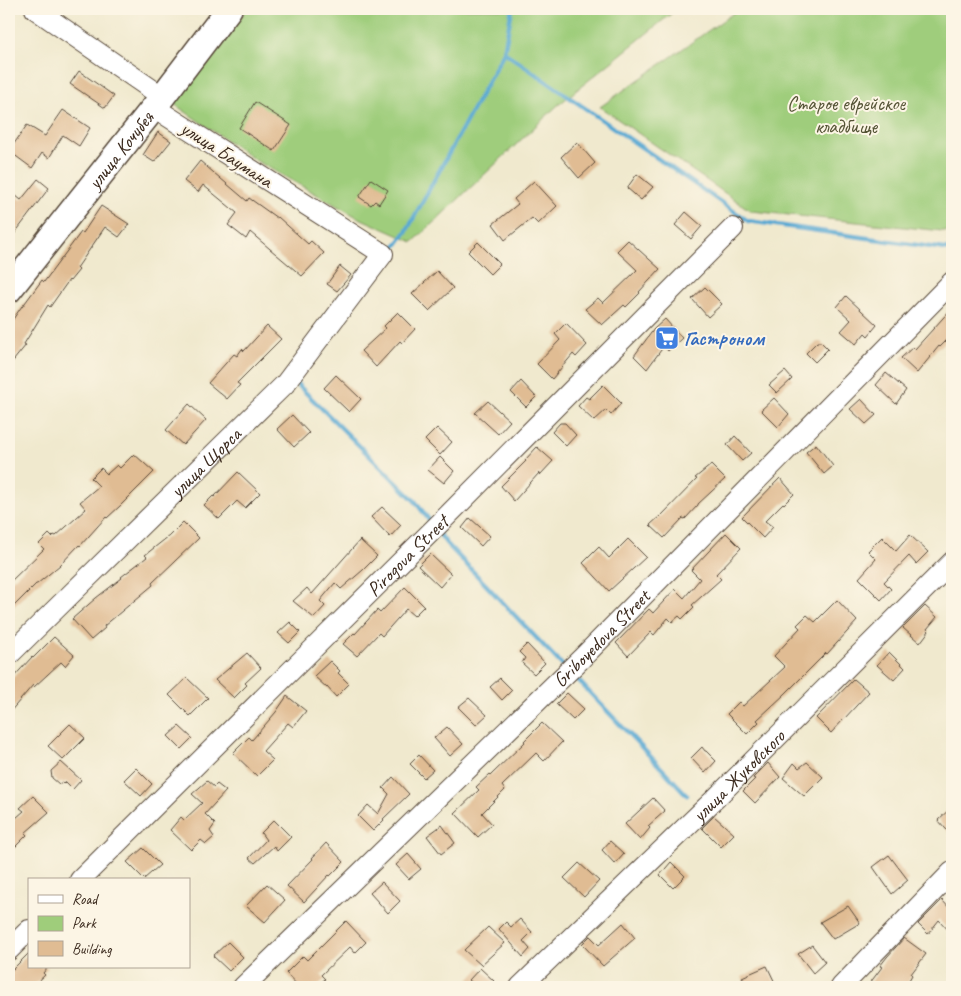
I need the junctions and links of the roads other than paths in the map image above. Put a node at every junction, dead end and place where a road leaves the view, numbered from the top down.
1 (35, 9) edge
2 (229, 9) edge
3 (158, 101) junction
4 (732, 228) dead end
5 (382, 254) joint
6 (952, 282) edge
7 (9, 290) edge
8 (952, 562) edge
9 (9, 654) edge
10 (952, 872) edge
11 (82, 878) edge
12 (28, 931) edge
13 (9, 950) edge
14 (244, 987) edge
15 (520, 987) edge
16 (841, 987) edge

1 - 3 street, улица Баумана
2 - 3 main road, улица Кочубея
3 - 5 street, улица Баумана
3 - 7 main road, улица Кочубея
4 - 11 street, Pirogova Street
5 - 9 street, улица Щорса
6 - 14 street, Griboyedova Street
8 - 15 street, улица Жуковского
10 - 16 street
12 - 13 street

